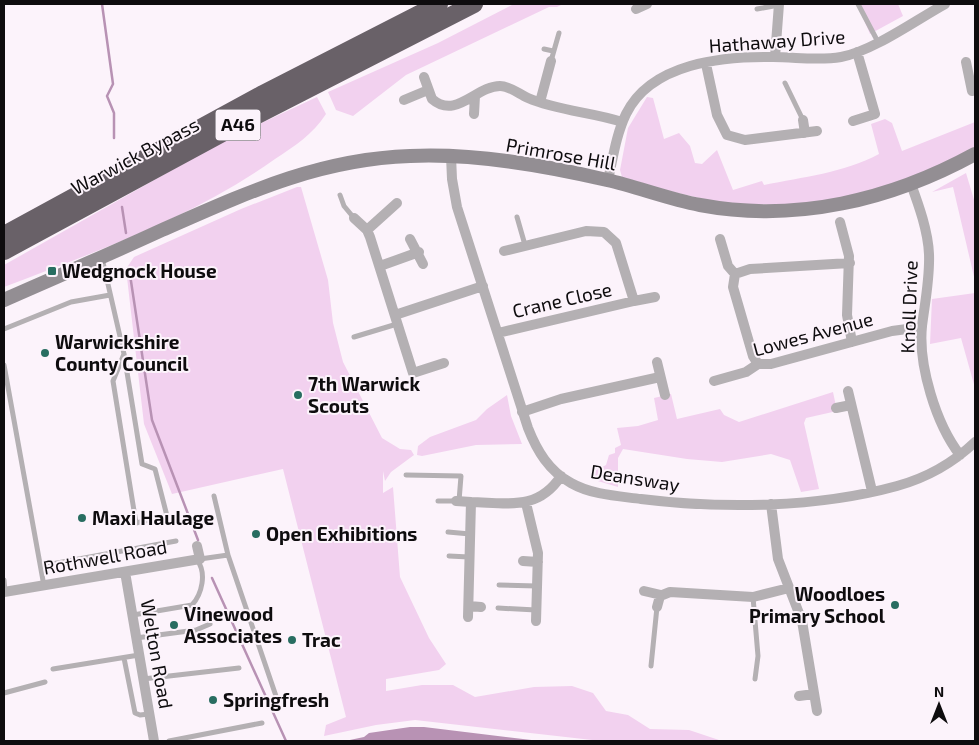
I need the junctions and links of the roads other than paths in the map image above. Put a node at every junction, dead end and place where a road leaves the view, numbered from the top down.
1 (439, 4) edge
2 (474, 4) edge
3 (647, 4) edge
4 (858, 4) edge
5 (945, 4) edge
6 (779, 5) edge
7 (636, 9) dead end
8 (757, 9) dead end
9 (559, 33) dead end
10 (878, 42) junction
11 (544, 49) dead end
12 (857, 52) junction
13 (552, 56) junction
14 (775, 57) junction
15 (966, 62) dead end
16 (706, 64) junction
17 (972, 75) edge
18 (424, 77) dead end
19 (784, 83) dead end
20 (428, 90) junction
21 (972, 91) dead end
22 (475, 96) junction
23 (404, 100) dead end
24 (540, 102) junction
25 (474, 114) dead end
26 (803, 120) joint
27 (853, 121) dead end
28 (622, 122) junction
29 (817, 131) dead end
30 (805, 133) junction
31 (975, 154) edge
32 (451, 156) junction
33 (608, 180) junction
34 (912, 184) junction
35 (340, 195) dead end
36 (397, 203) dead end
37 (517, 217) dead end
38 (354, 218) joint
39 (840, 222) dead end
40 (367, 230) junction
41 (4, 235) edge
42 (410, 239) dead end
43 (720, 239) dead end
44 (525, 246) junction
45 (4, 250) edge
46 (504, 251) dead end
47 (418, 252) junction
48 (102, 257) junction
49 (850, 263) junction
50 (423, 264) dead end
51 (380, 266) junction
52 (735, 274) junction
53 (482, 286) junction
54 (110, 295) junction
55 (655, 297) dead end
56 (4, 300) edge
57 (634, 301) junction
58 (396, 319) junction
59 (922, 327) junction
60 (4, 329) edge
61 (498, 333) junction
62 (354, 337) dead end
63 (852, 342) junction
64 (124, 354) junction
65 (657, 362) dead end
66 (444, 363) dead end
67 (758, 364) junction
68 (4, 365) edge
69 (660, 377) junction
70 (714, 381) dead end
71 (848, 391) dead end
72 (665, 395) dead end
73 (851, 405) junction
74 (836, 408) dead end
75 (522, 412) junction
76 (975, 442) edge
77 (960, 455) junction
78 (406, 474) dead end
79 (561, 476) junction
80 (872, 491) junction
81 (214, 496) dead end
82 (438, 501) dead end
83 (458, 501) junction
84 (471, 502) junction
85 (526, 503) junction
86 (771, 504) junction
87 (448, 532) dead end
88 (470, 534) junction
89 (176, 541) dead end
90 (197, 546) dead end
91 (228, 555) junction
92 (450, 556) dead end
93 (470, 557) junction
94 (198, 559) junction
95 (522, 561) dead end
96 (538, 562) junction
97 (41, 566) junction
98 (125, 572) junction
99 (4, 580) edge
100 (498, 585) dead end
101 (44, 586) junction
102 (537, 586) junction
103 (789, 588) junction
104 (644, 591) dead end
105 (4, 592) edge
106 (661, 595) junction
107 (753, 597) junction
108 (469, 606) junction
109 (482, 607) dead end
110 (657, 607) joint
111 (498, 608) dead end
112 (536, 610) junction
113 (132, 615) junction
114 (468, 617) dead end
115 (536, 621) dead end
116 (210, 624) dead end
117 (136, 638) junction
118 (139, 655) junction
119 (124, 658) junction
120 (651, 666) dead end
121 (239, 668) dead end
122 (53, 669) dead end
123 (143, 679) junction
124 (755, 679) dead end
125 (45, 682) dead end
126 (4, 693) edge
127 (814, 694) junction
128 (799, 696) dead end
129 (277, 699) dead end
130 (817, 710) dead end
131 (149, 714) junction
132 (262, 722) dead end
133 (154, 741) edge
134 (169, 741) edge

1 - 41 highway, Warwick Bypass / A46
2 - 45 highway, Warwick Bypass / A46
3 - 7 street
4 - 10 lane
5 - 10 street, Hathaway Drive
6 - 8 lane
6 - 14 street
9 - 13 lane
10 - 12 street, Hathaway Drive
11 - 13 lane
12 - 14 street, Hathaway Drive
12 - 27 street
13 - 24 street
14 - 16 street, Hathaway Drive
15 - 17 street
16 - 28 street, Hathaway Drive
16 - 30 street
17 - 21 street
18 - 20 street
19 - 26 lane
20 - 22 street
20 - 23 street
22 - 24 street
22 - 25 street
24 - 28 street
26 - 30 street
28 - 33 street, Hathaway Drive
29 - 30 street
31 - 34 street, Primrose Hill
32 - 33 street, Primrose Hill
32 - 48 street, Primrose Hill
32 - 53 street, Deansway
33 - 34 street, Primrose Hill
34 - 59 street, Knoll Drive
35 - 38 lane
36 - 40 street
37 - 44 lane
38 - 40 street
39 - 49 street
40 - 51 street
42 - 47 street
43 - 52 street
44 - 46 street, Crane Close
44 - 57 street, Crane Close
47 - 50 street
47 - 51 street
48 - 54 lane
48 - 56 street, Primrose Hill
49 - 52 street
49 - 63 street
51 - 58 street
52 - 67 street
53 - 58 street
53 - 61 street, Deansway
54 - 60 lane
54 - 64 lane
55 - 57 street, Crane Close
57 - 61 street, Crane Close
58 - 62 lane
58 - 66 street
59 - 63 street, Lowes Avenue
59 - 77 street, Knoll Drive
61 - 75 street, Deansway
63 - 67 street, Lowes Avenue
64 - 64 lane
65 - 69 street
67 - 70 street, Lowes Avenue
68 - 97 lane
69 - 72 street
69 - 75 street
71 - 73 street
73 - 74 street
73 - 80 street
75 - 79 street, Deansway
76 - 77 street, Deansway
77 - 80 street, Deansway
78 - 83 lane
79 - 85 street
79 - 86 street, Deansway
80 - 86 street, Deansway
81 - 91 lane
82 - 83 lane
83 - 84 street
84 - 85 street
84 - 88 street
85 - 96 street
86 - 103 street
87 - 88 lane
88 - 93 street
89 - 97 lane
90 - 94 street
91 - 94 lane
91 - 129 lane
92 - 93 lane
93 - 108 street
94 - 98 street, Rothwell Road
94 - 113 lane
95 - 96 street
96 - 102 street
97 - 101 lane
98 - 101 street, Rothwell Road
98 - 113 street, Welton Road
99 - 105 lane
100 - 102 lane
101 - 105 street, Rothwell Road
102 - 112 street
103 - 107 street
103 - 127 street
104 - 106 street
106 - 107 street
106 - 110 street
107 - 124 lane
108 - 109 street
108 - 114 street
110 - 120 lane
111 - 112 lane
112 - 115 street
113 - 117 street, Welton Road
116 - 117 lane
117 - 118 street, Welton Road
118 - 119 lane
118 - 123 street, Welton Road
119 - 122 lane
119 - 131 lane
121 - 123 lane
123 - 131 street, Welton Road
125 - 126 lane
127 - 128 street
127 - 130 street
131 - 133 street, Welton Road
132 - 134 lane

